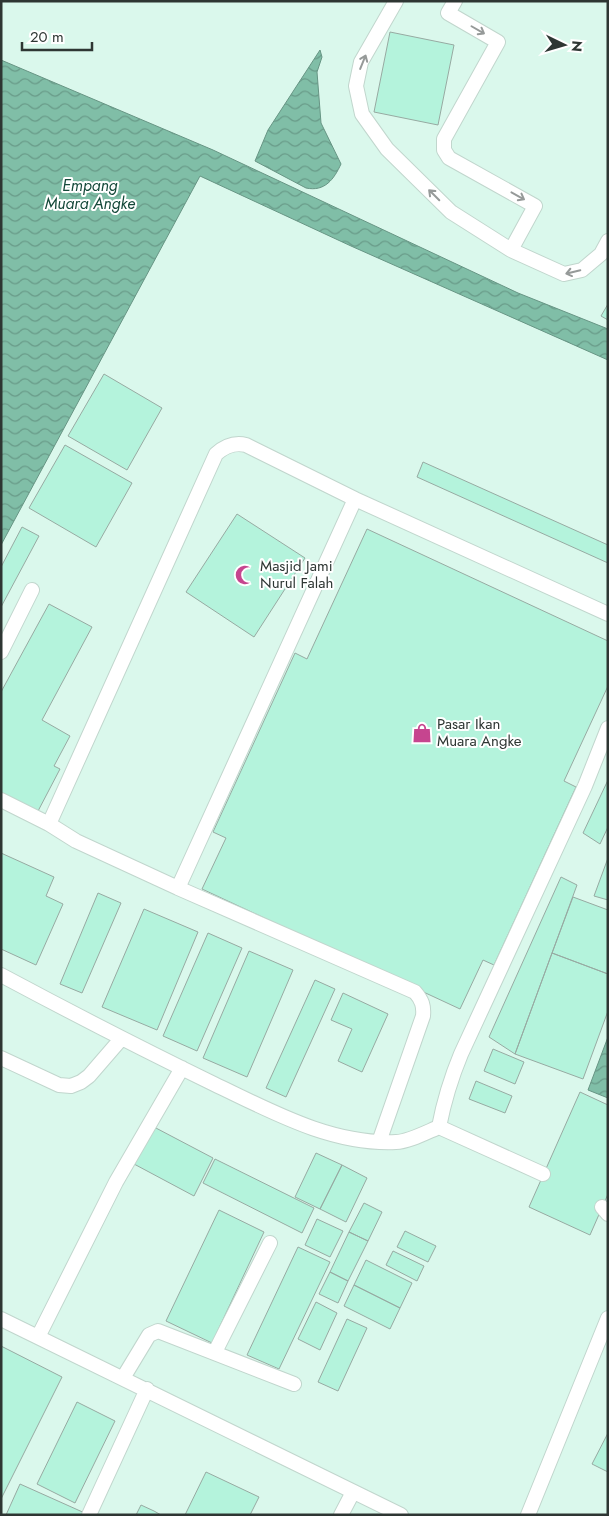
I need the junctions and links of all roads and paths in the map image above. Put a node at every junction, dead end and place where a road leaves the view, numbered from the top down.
1 (396, 1) edge
2 (455, 1) edge
3 (608, 241) edge
4 (511, 250) junction
5 (355, 499) junction
6 (32, 590) dead end
7 (608, 614) edge
8 (1, 652) edge
9 (607, 732) edge
10 (1, 800) edge
11 (49, 824) junction
12 (178, 888) junction
13 (1, 975) edge
14 (121, 1039) junction
15 (1, 1058) edge
16 (182, 1068) junction
17 (439, 1127) junction
18 (379, 1142) junction
19 (544, 1174) dead end
20 (270, 1243) dead end
21 (608, 1318) edge
22 (1, 1319) edge
23 (38, 1337) junction
24 (215, 1352) junction
25 (123, 1378) junction
26 (294, 1384) dead end
27 (147, 1389) junction
28 (353, 1492) junction
29 (89, 1515) edge
30 (341, 1515) edge
31 (401, 1515) edge
32 (528, 1515) edge

4 -> 1 lane
2 -> 4 lane
3 -> 4 lane
5 - 7 lane
5 - 11 lane
5 - 12 lane
6 - 8 lane
9 - 17 lane
10 - 11 lane
11 - 12 lane
12 - 18 lane
13 - 14 lane
14 - 15 lane
14 - 16 lane
16 - 18 lane
16 - 23 lane
17 - 18 lane
17 - 19 lane
20 - 24 lane
21 - 32 lane
22 - 23 lane
23 - 25 lane
24 - 25 lane
24 - 26 lane
25 - 27 lane
27 - 28 lane
27 - 29 lane
28 - 30 lane
28 - 31 lane

